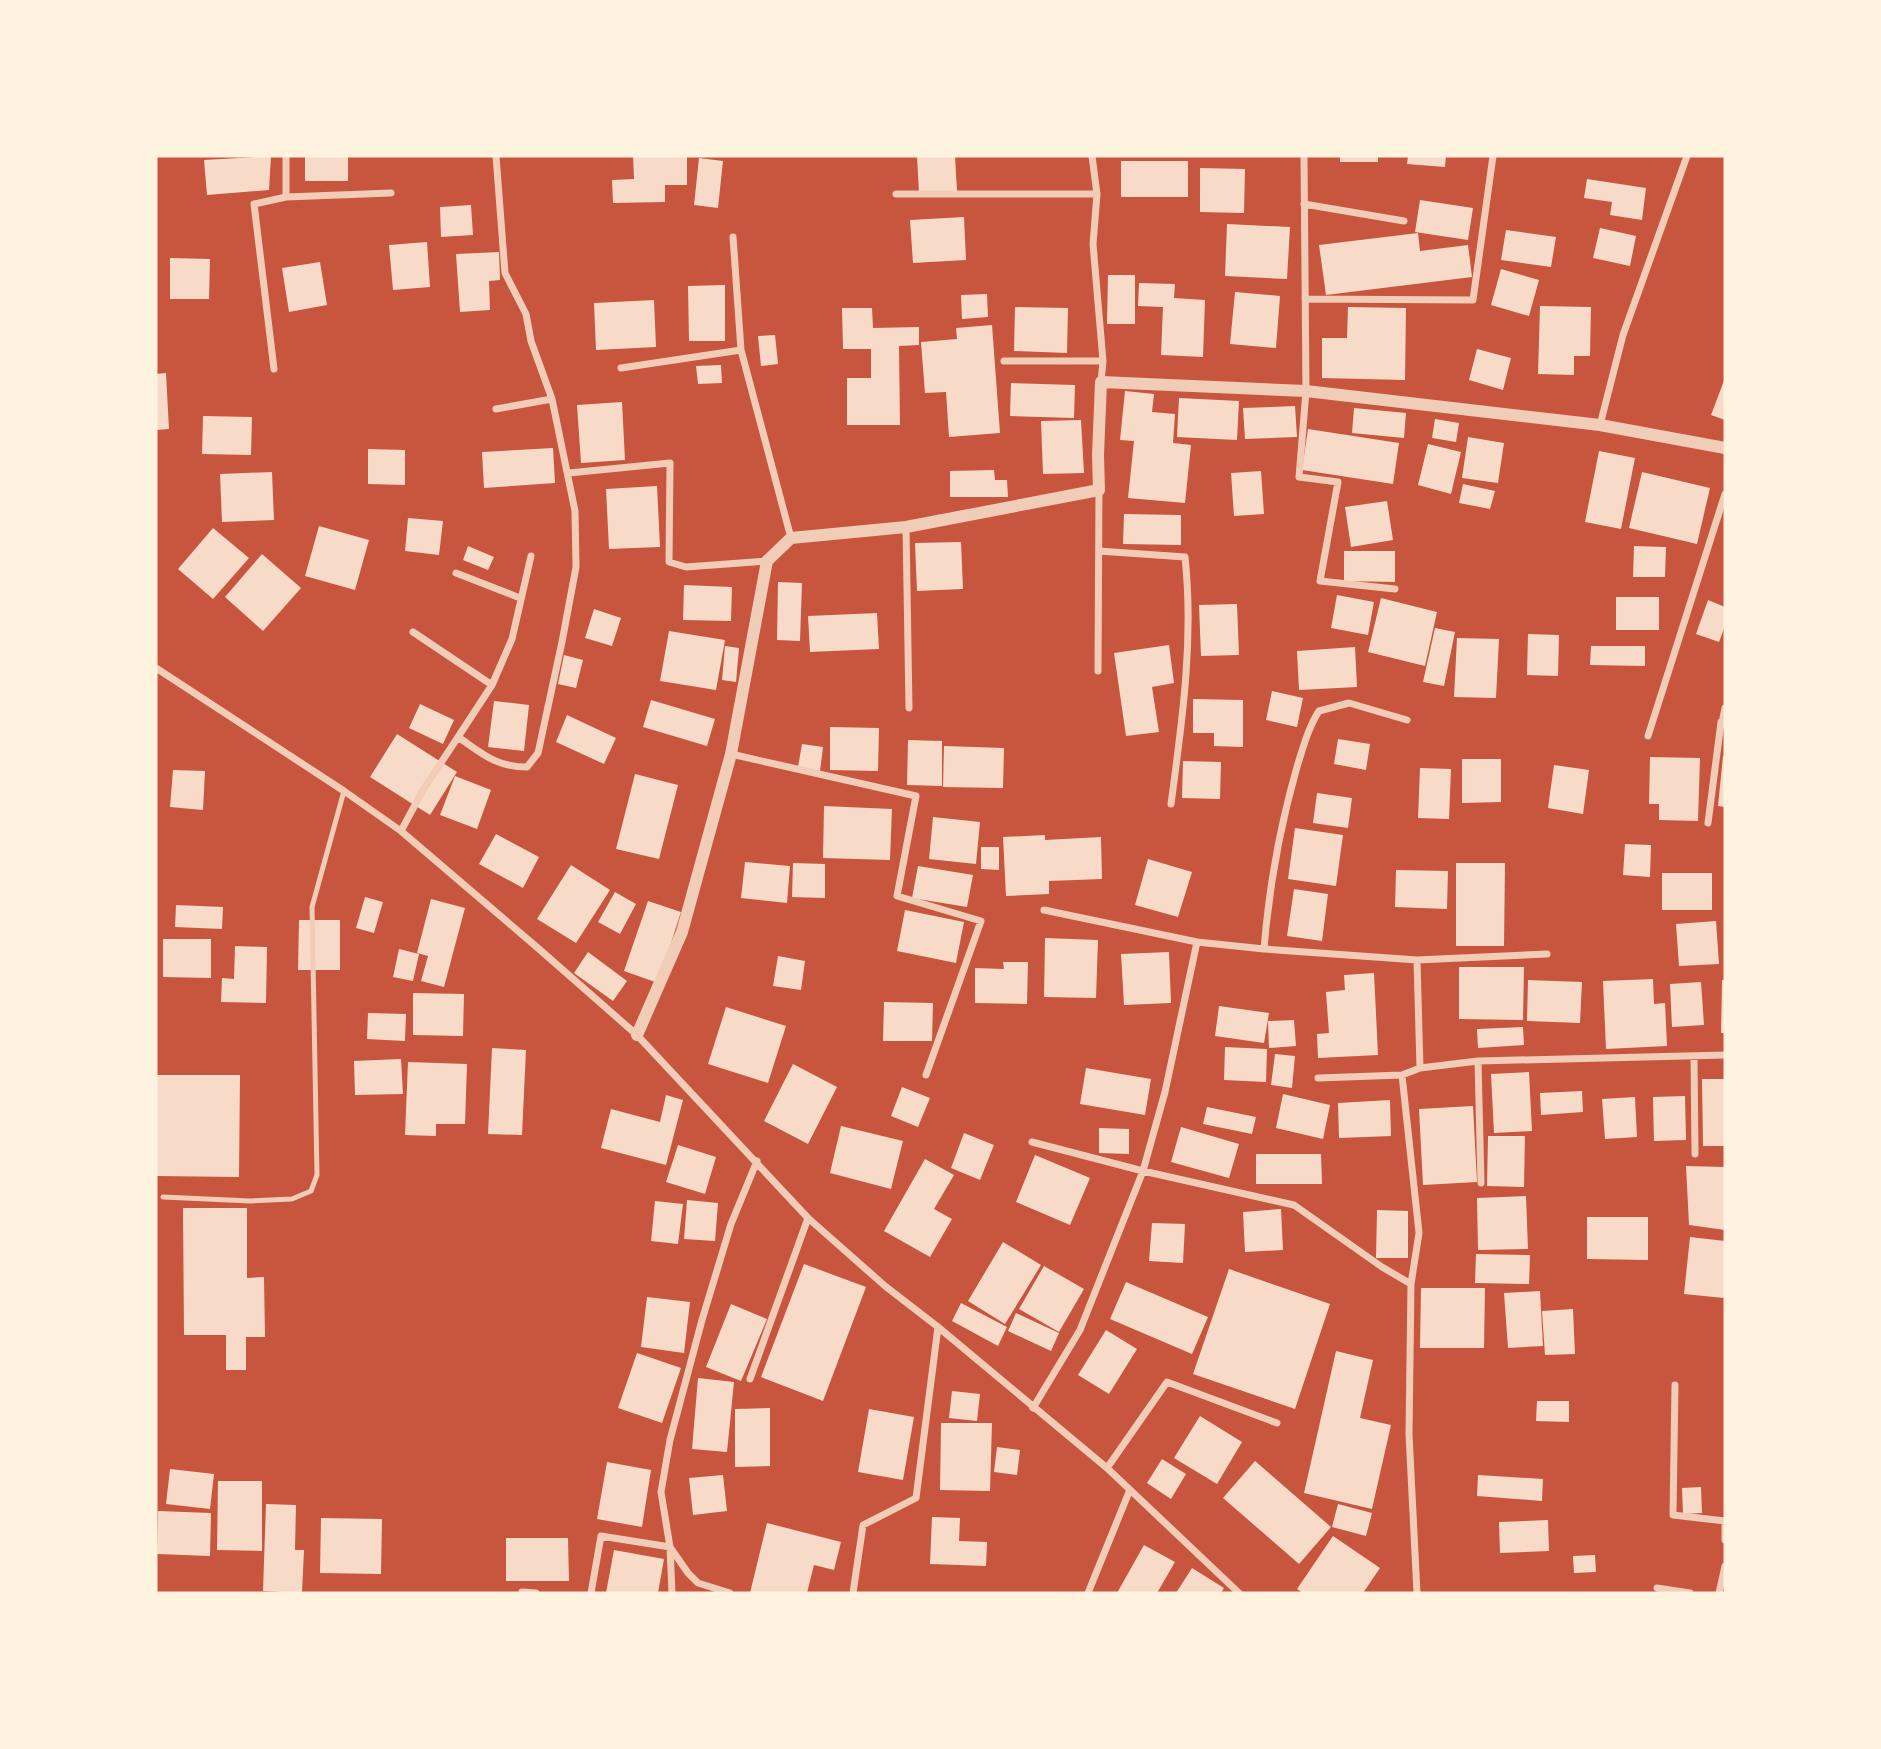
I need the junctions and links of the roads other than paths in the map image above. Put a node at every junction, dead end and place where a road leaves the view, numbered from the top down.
1 (285, 156) edge
2 (496, 156) edge
3 (1092, 156) edge
4 (1304, 156) edge
5 (1493, 156) edge
6 (1687, 156) edge
7 (391, 193) dead end
8 (896, 194) dead end
9 (1097, 194) junction
10 (286, 197) junction
11 (1304, 204) junction
12 (1404, 221) dead end
13 (733, 237) dead end
14 (1306, 299) junction
15 (741, 350) junction
16 (1004, 360) dead end
17 (1103, 361) junction
18 (621, 368) dead end
19 (274, 369) dead end
20 (1101, 382) junction
21 (1306, 391) junction
22 (552, 399) junction
23 (496, 409) dead end
24 (1600, 425) junction
25 (1725, 448) edge
26 (569, 473) junction
27 (1099, 490) junction
28 (1725, 494) edge
29 (906, 527) junction
30 (791, 538) junction
31 (1100, 551) junction
32 (531, 555) dead end
33 (767, 561) junction
34 (456, 573) dead end
35 (1395, 589) dead end
36 (520, 598) junction
37 (413, 632) dead end
38 (156, 668) edge
39 (1098, 671) dead end
40 (492, 685) junction
41 (909, 708) dead end
42 (1725, 708) edge
43 (1407, 720) dead end
44 (1723, 723) edge
45 (1647, 736) dead end
46 (458, 737) junction
47 (731, 754) junction
48 (344, 791) junction
49 (1171, 804) dead end
50 (1708, 823) dead end
51 (401, 831) junction
52 (1044, 909) dead end
53 (1197, 942) junction
54 (1264, 949) junction
55 (1547, 954) dead end
56 (1417, 960) junction
57 (637, 1035) junction
58 (1725, 1055) edge
59 (1694, 1056) junction
60 (1478, 1061) junction
61 (1420, 1068) junction
62 (926, 1075) dead end
63 (1402, 1075) junction
64 (1318, 1078) dead end
65 (1032, 1142) dead end
66 (1695, 1154) dead end
67 (757, 1161) junction
68 (1143, 1171) junction
69 (1481, 1183) dead end
70 (163, 1196) dead end
71 (808, 1218) junction
72 (1411, 1284) junction
73 (938, 1327) junction
74 (750, 1379) dead end
75 (1675, 1385) dead end
76 (1033, 1408) junction
77 (1277, 1423) dead end
78 (1107, 1468) junction
79 (1129, 1492) junction
80 (1725, 1540) edge
81 (670, 1547) junction
82 (1725, 1566) edge
83 (1657, 1588) dead end
84 (522, 1592) edge
85 (537, 1593) edge
86 (591, 1593) edge
87 (672, 1593) edge
88 (730, 1593) edge
89 (853, 1593) edge
90 (1088, 1593) edge
91 (1239, 1593) edge
92 (1417, 1593) edge
93 (1690, 1593) edge
94 (1719, 1593) edge

1 - 10 street
2 - 22 street
3 - 9 street
4 - 11 street
5 - 14 street
6 - 24 street
7 - 10 street
8 - 9 street
9 - 17 street
10 - 19 street
11 - 12 street
11 - 14 street
13 - 15 street
14 - 21 street
15 - 18 street
15 - 30 street
16 - 17 street
17 - 20 street
20 - 21 street
20 - 27 street
21 - 24 street
21 - 35 street
22 - 23 street
22 - 26 street
24 - 25 street
26 - 33 street
26 - 46 street
27 - 29 street
27 - 31 street
28 - 45 street
29 - 30 street
29 - 41 street
30 - 33 street
31 - 39 street
31 - 49 street
32 - 36 street
33 - 47 street
34 - 36 street
36 - 40 street
37 - 40 street
38 - 48 street
40 - 46 street
42 - 44 street
43 - 54 street
44 - 50 street
46 - 51 street
47 - 57 street
47 - 62 street
48 - 51 street
48 - 70 lane
51 - 57 street
52 - 53 street
53 - 54 street
53 - 68 street
54 - 56 street
55 - 56 street
56 - 61 street
57 - 67 street
58 - 59 street
59 - 60 street
59 - 66 street
60 - 61 street
60 - 69 street
61 - 63 street
63 - 64 street
63 - 72 street
65 - 68 street
67 - 71 street
67 - 81 street
68 - 72 street
68 - 76 street
71 - 73 street
71 - 74 street
72 - 92 street
73 - 76 street
73 - 89 street
75 - 80 street
76 - 78 street
77 - 78 street
78 - 79 street
79 - 90 street
79 - 91 street
81 - 86 street
81 - 87 street
81 - 88 street
82 - 94 street
83 - 93 street
84 - 85 street

